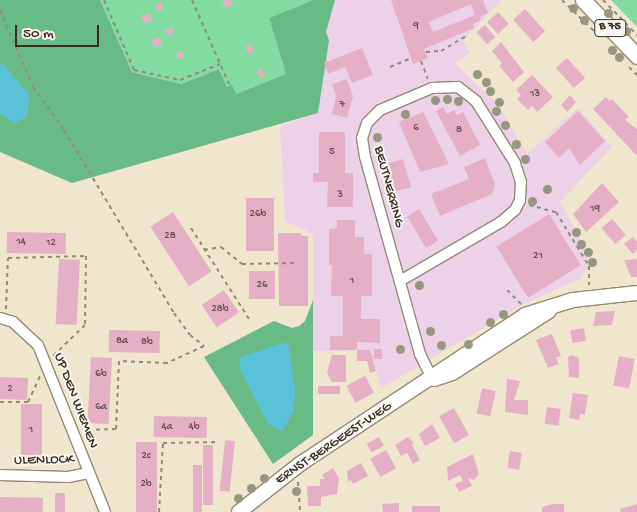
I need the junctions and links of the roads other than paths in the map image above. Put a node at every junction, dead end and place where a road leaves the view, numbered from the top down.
1 (583, 0) edge
2 (637, 56) edge
3 (400, 280) junction
4 (637, 294) edge
5 (555, 306) junction
6 (3, 318) edge
7 (432, 379) junction
8 (89, 473) junction
9 (0, 475) edge
10 (105, 512) edge
11 (239, 512) edge

1 - 2 main road, B 75
3 - 3 street, BEUTNERRING
3 - 7 street, BEUTNERRING
4 - 5 street, ERNST-BERGEEST-WEG
5 - 7 street, ERNST-BERGEEST-WEG
5 - 7 street, ERNST-BERGEEST-WEG
6 - 8 street, UP DEN WIEMEN
7 - 11 street, ERNST-BERGEEST-WEG
8 - 9 street, ULENLOCK
8 - 10 street, UP DEN WIEMEN

